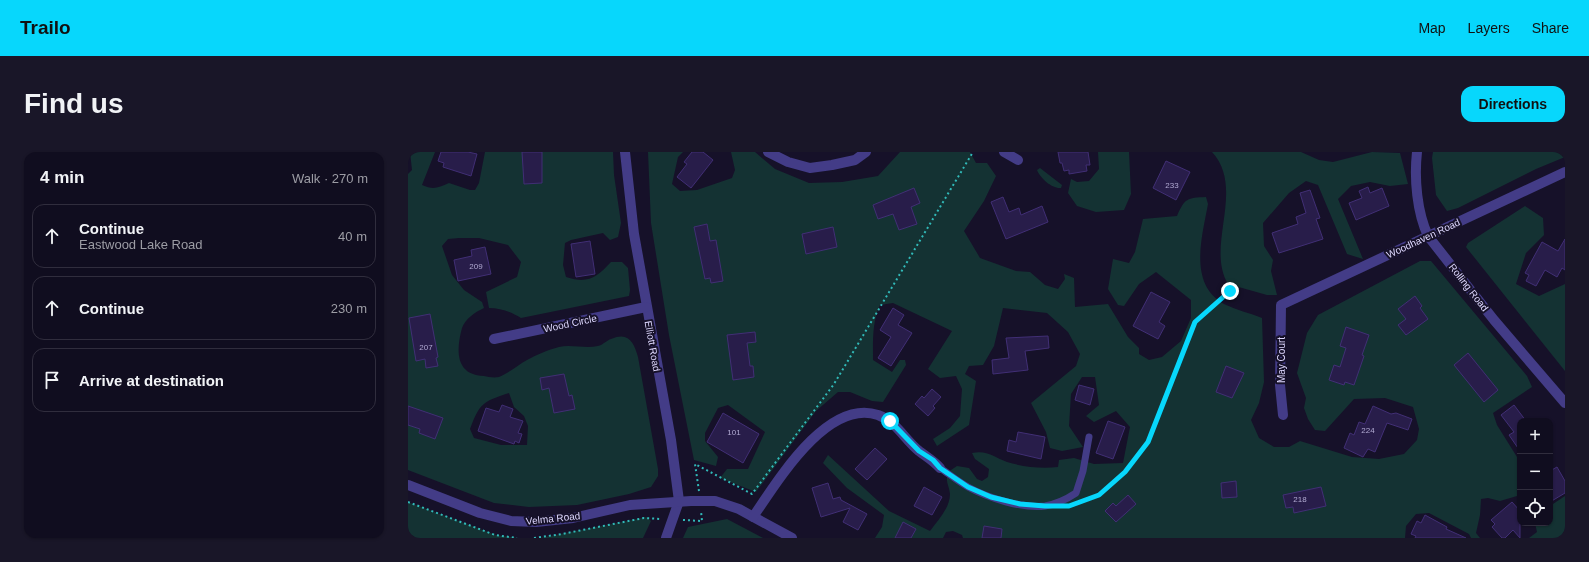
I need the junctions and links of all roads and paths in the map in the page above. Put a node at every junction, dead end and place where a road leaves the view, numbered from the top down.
1 (626, 152) edge
2 (768, 152) edge
3 (866, 152) edge
4 (974, 152) edge
5 (1004, 152) edge
6 (1417, 152) edge
7 (1018, 160) dead end
8 (1565, 172) edge
9 (1428, 236) junction
10 (1230, 291) dead end
11 (1281, 305) joint
12 (646, 307) junction
13 (494, 339) dead end
14 (1565, 403) edge
15 (1283, 415) dead end
16 (1089, 437) dead end
17 (940, 468) joint
18 (408, 485) edge
19 (699, 493) dead end
20 (679, 501) junction
21 (408, 502) edge
22 (1081, 502) dead end
23 (700, 507) dead end
24 (753, 517) junction
25 (666, 519) dead end
26 (680, 520) dead end
27 (517, 538) edge
28 (534, 538) edge
29 (666, 538) edge
30 (792, 538) edge

1 - 12 street, Elliott Road
2 - 3 street
4 - 19 path
5 - 7 street
6 - 9 street, Rolling Road
8 - 9 street, Woodhaven Road
9 - 11 street, Woodhaven Road
9 - 14 street, Rolling Road
10 - 22 path
11 - 15 street, May Court
12 - 13 street, Wood Circle
12 - 20 street, Elliott Road
16 - 17 lane
17 - 24 street
18 - 20 street, Velma Road
20 - 24 street, Velma Road
20 - 29 street, Elliott Road
21 - 27 path
23 - 26 path
24 - 30 street, Velma Road
25 - 28 path

